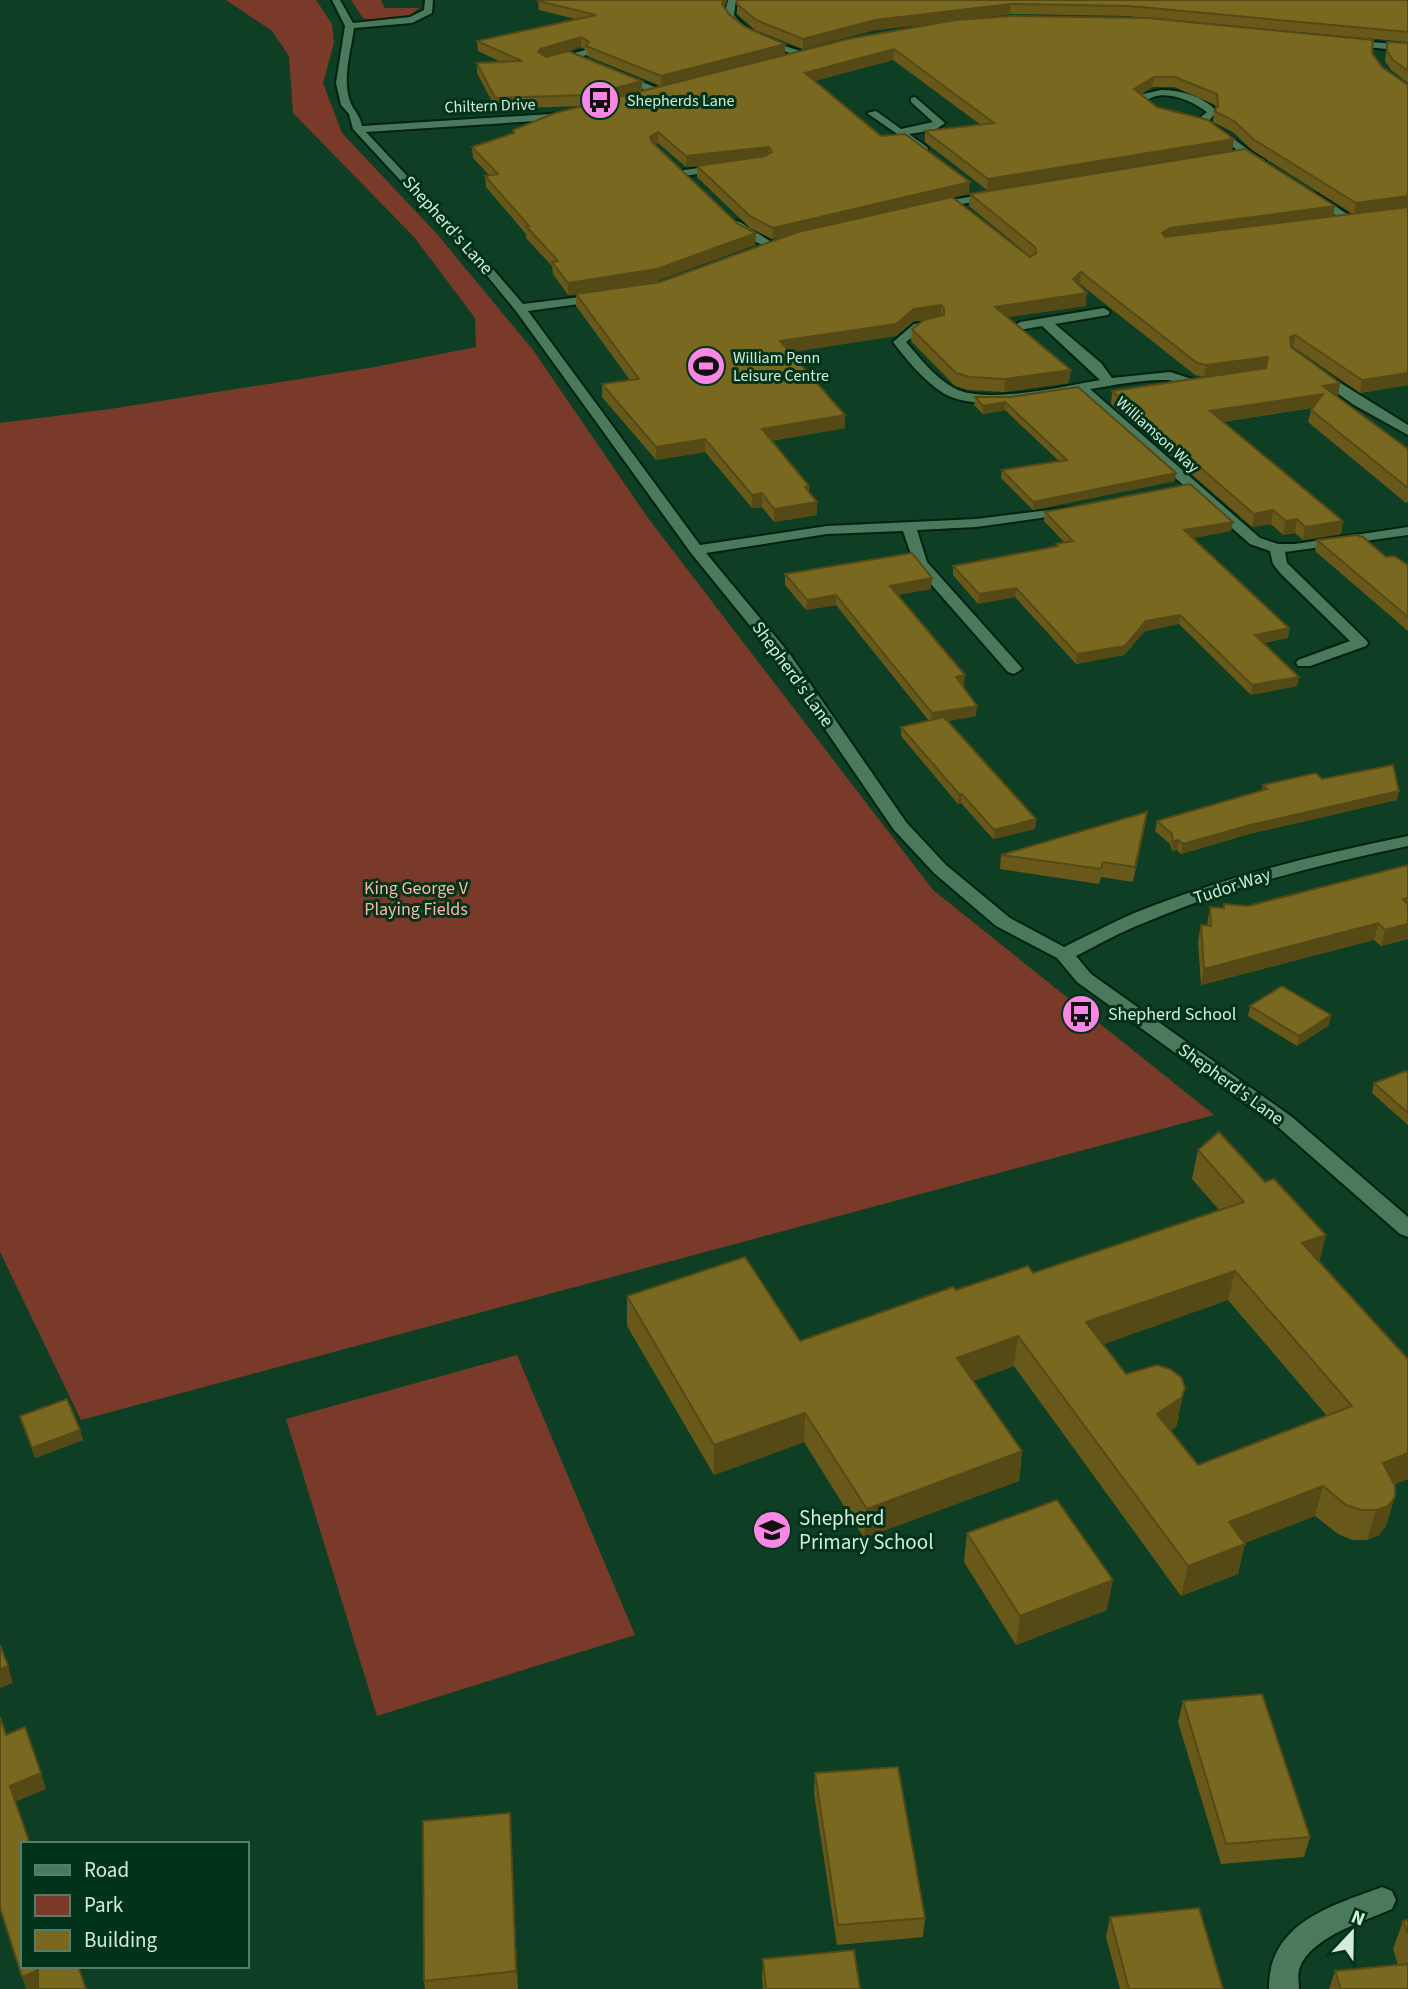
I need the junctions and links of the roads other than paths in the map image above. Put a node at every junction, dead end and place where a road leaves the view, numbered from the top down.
1 (336, 0) edge
2 (429, 0) edge
3 (732, 0) edge
4 (350, 26) junction
5 (1338, 42) edge
6 (1408, 48) edge
7 (592, 51) edge
8 (814, 52) edge
9 (802, 55) junction
10 (570, 56) junction
11 (790, 59) edge
12 (546, 62) edge
13 (593, 65) edge
14 (604, 70) edge
15 (674, 89) edge
16 (662, 93) junction
17 (638, 99) edge
18 (915, 100) dead end
19 (872, 113) dead end
20 (579, 114) edge
21 (1166, 118) edge
22 (358, 129) junction
23 (901, 132) junction
24 (932, 156) edge
25 (737, 166) edge
26 (1275, 171) edge
27 (684, 173) edge
28 (974, 189) dead end
29 (1307, 192) edge
30 (1010, 193) edge
31 (984, 197) junction
32 (954, 202) junction
33 (923, 208) edge
34 (965, 211) edge
35 (726, 214) edge
36 (1337, 222) edge
37 (758, 250) edge
38 (610, 296) edge
39 (1088, 298) edge
40 (520, 308) junction
41 (1045, 322) junction
42 (937, 323) edge
43 (1020, 326) edge
44 (1303, 362) edge
45 (1226, 381) edge
46 (1109, 382) junction
47 (1080, 387) junction
48 (1408, 431) edge
49 (1190, 486) junction
50 (1171, 487) edge
51 (1079, 508) edge
52 (909, 527) junction
53 (1408, 531) edge
54 (1277, 548) junction
55 (696, 550) junction
56 (1304, 663) dead end
57 (1014, 669) dead end
58 (1408, 841) edge
59 (1064, 954) junction
60 (1408, 1229) edge
61 (1382, 1900) dead end
62 (1284, 1989) edge

1 - 4 street
2 - 4 street
3 - 9 street
4 - 22 street, Shepherd's Lane
5 - 6 street
7 - 10 street
8 - 9 street
9 - 11 street
10 - 12 street
10 - 13 street
14 - 16 street
15 - 16 street
16 - 17 street
18 - 23 street
19 - 23 street
20 - 22 street, Chiltern Drive
21 - 26 street
22 - 40 street, Shepherd's Lane
23 - 24 street
25 - 27 street
28 - 31 street
29 - 36 street
30 - 31 street
31 - 32 street
32 - 33 street
32 - 34 street
35 - 37 street
38 - 40 street
39 - 41 street
40 - 55 street, Shepherd's Lane
41 - 43 street
41 - 46 street
42 - 47 street
44 - 48 street
45 - 46 street
46 - 47 street
47 - 49 street, Williamson Way
49 - 50 street
49 - 54 street, Williamson Way
51 - 52 street
52 - 55 street
52 - 57 street
53 - 54 street, Williamson Way
54 - 56 street
55 - 59 street, Shepherd's Lane
58 - 59 street, Tudor Way
59 - 60 street, Shepherd's Lane
61 - 62 street

